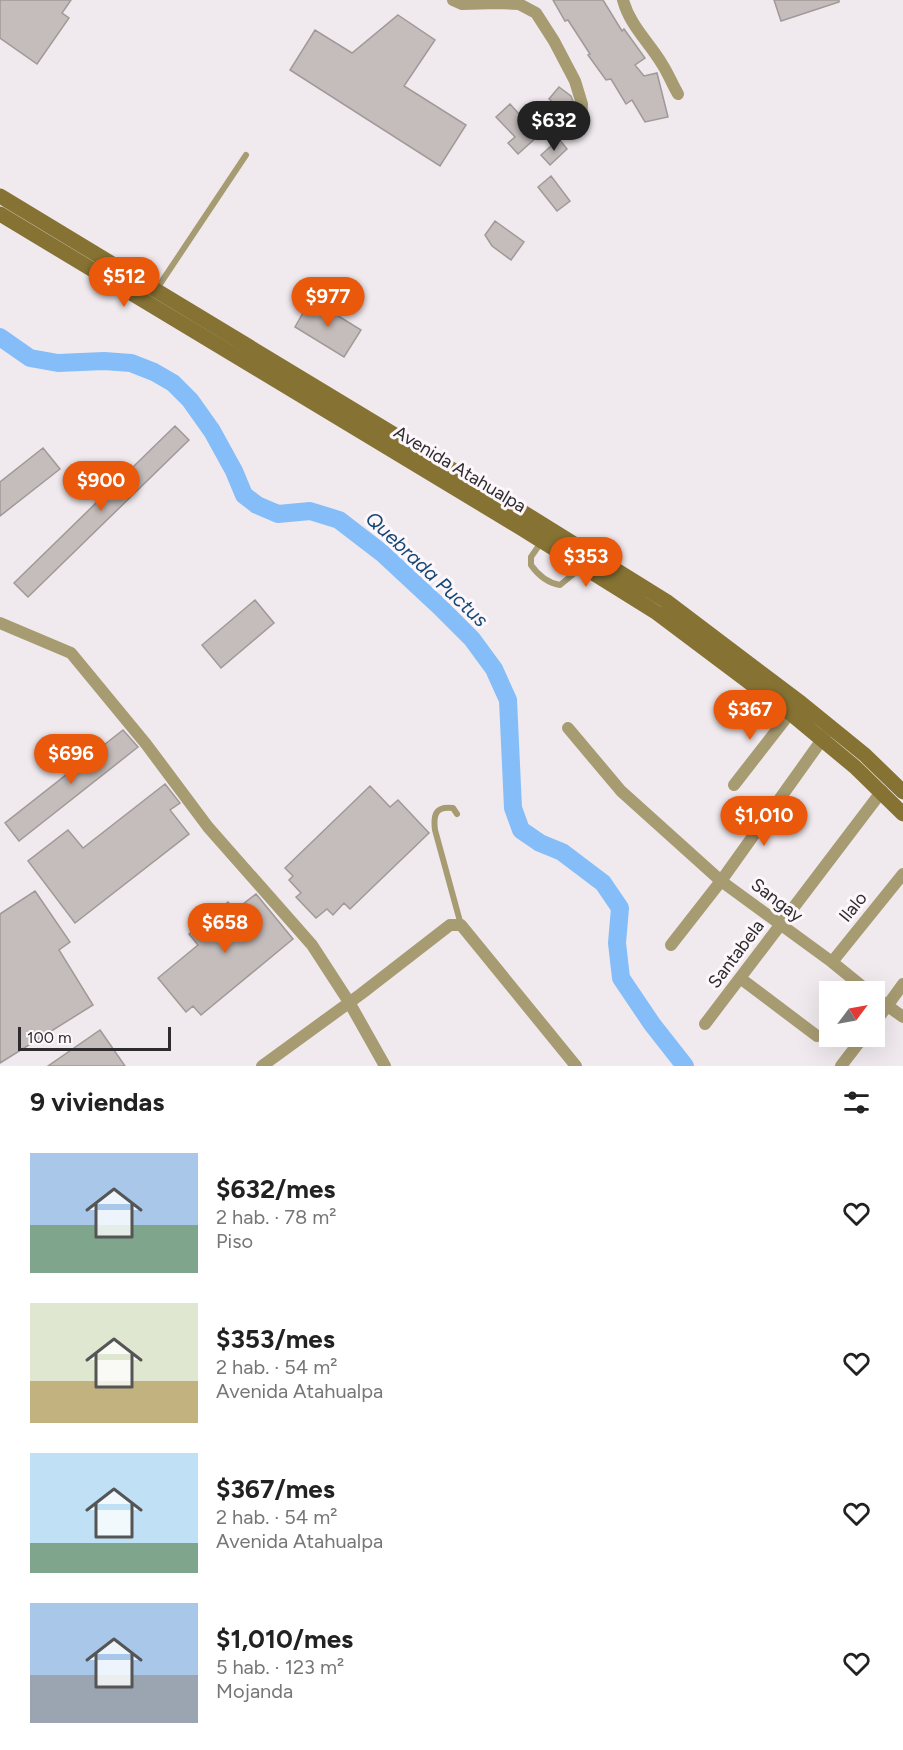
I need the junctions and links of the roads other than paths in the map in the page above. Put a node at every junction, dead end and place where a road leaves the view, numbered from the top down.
1 (453, 0) edge
2 (623, 0) edge
3 (678, 94) dead end
4 (581, 125) dead end
5 (246, 155) dead end
6 (0, 196) edge
7 (0, 214) edge
8 (94, 262) junction
9 (156, 290) junction
10 (333, 406) junction
11 (546, 535) junction
12 (590, 566) junction
13 (0, 622) edge
14 (709, 643) junction
15 (790, 713) junction
16 (568, 728) dead end
17 (826, 734) junction
18 (734, 785) dead end
19 (882, 791) junction
20 (903, 792) edge
21 (457, 814) dead end
22 (903, 814) edge
23 (903, 874) edge
24 (721, 881) junction
25 (460, 925) junction
26 (780, 926) junction
27 (670, 945) dead end
28 (832, 962) junction
29 (740, 978) junction
30 (855, 981) edge
31 (903, 984) edge
32 (349, 1002) junction
33 (885, 1005) edge
34 (888, 1007) junction
35 (885, 1011) edge
36 (903, 1017) edge
37 (705, 1024) dead end
38 (817, 1036) dead end
39 (856, 1047) edge
40 (262, 1066) edge
41 (385, 1066) edge
42 (576, 1066) edge
43 (841, 1066) edge

1 - 4 street
2 - 3 street
5 - 9 lane
6 - 8 main road, Avenida Atahualpa
7 - 8 main road, Avenida Atahualpa
8 - 9 main road, Avenida Atahualpa
8 - 10 main road, Avenida Atahualpa
9 - 10 main road, Avenida Atahualpa
10 - 11 main road, Avenida Atahualpa
11 - 12 main road, Avenida Atahualpa
11 - 12 lane
12 - 14 main road, Avenida Atahualpa
13 - 32 street
14 - 15 main road, Avenida Atahualpa
14 - 17 main road, Avenida Atahualpa
15 - 17 main road, Avenida Atahualpa
15 - 18 street
16 - 24 street, Sangay
17 - 19 main road, Avenida Atahualpa
17 - 20 main road, Avenida Atahualpa
17 - 24 street
19 - 22 main road, Avenida Atahualpa
19 - 26 street, Santabela
21 - 25 lane
23 - 28 street, Ilalo
24 - 26 street, Sangay
24 - 27 street
25 - 32 street
25 - 42 street
26 - 28 street, Sangay
26 - 29 street, Santabela
28 - 30 street, Sangay
29 - 37 street, Santabela
29 - 38 street
31 - 34 street
32 - 40 street
32 - 41 street
33 - 34 street
34 - 35 street
34 - 36 street
39 - 43 street

